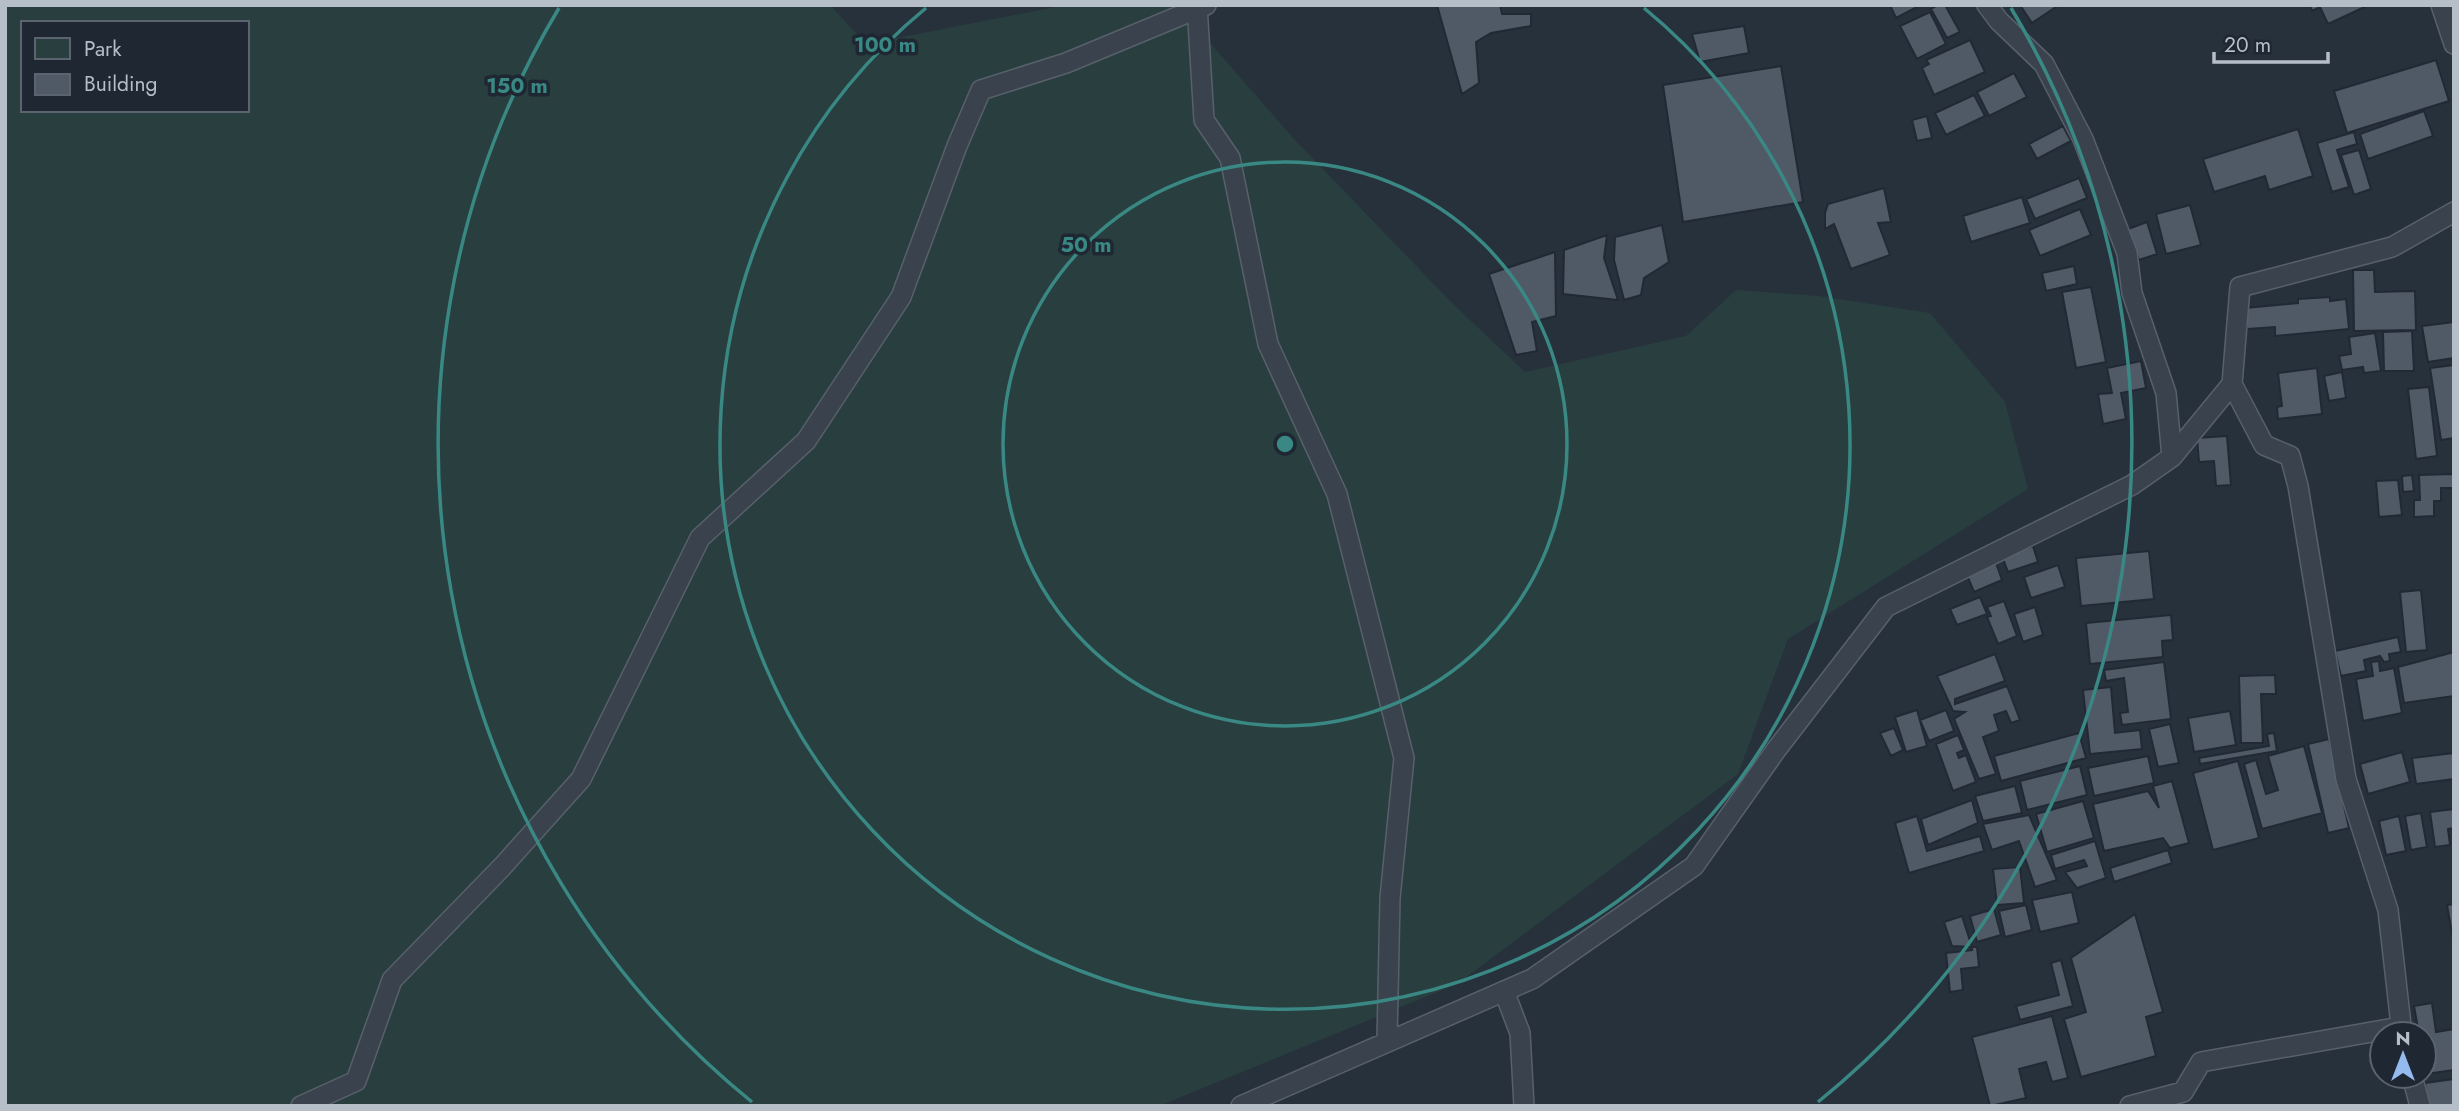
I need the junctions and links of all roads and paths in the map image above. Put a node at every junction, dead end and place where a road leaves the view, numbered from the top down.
1 (1987, 5) edge
2 (2441, 5) edge
3 (1200, 6) edge
4 (2454, 44) edge
5 (2454, 212) edge
6 (2232, 384) junction
7 (2172, 457) junction
8 (1504, 991) junction
9 (2400, 1020) edge
10 (2368, 1035) edge
11 (1387, 1041) junction
12 (301, 1106) edge
13 (1241, 1106) edge
14 (1524, 1106) edge
15 (2130, 1106) edge

1 - 7 lane
2 - 4 lane
3 - 11 lane
3 - 12 lane
5 - 6 lane
6 - 7 lane
6 - 9 lane
7 - 8 lane
8 - 11 lane
8 - 14 lane
10 - 15 lane
11 - 13 lane

